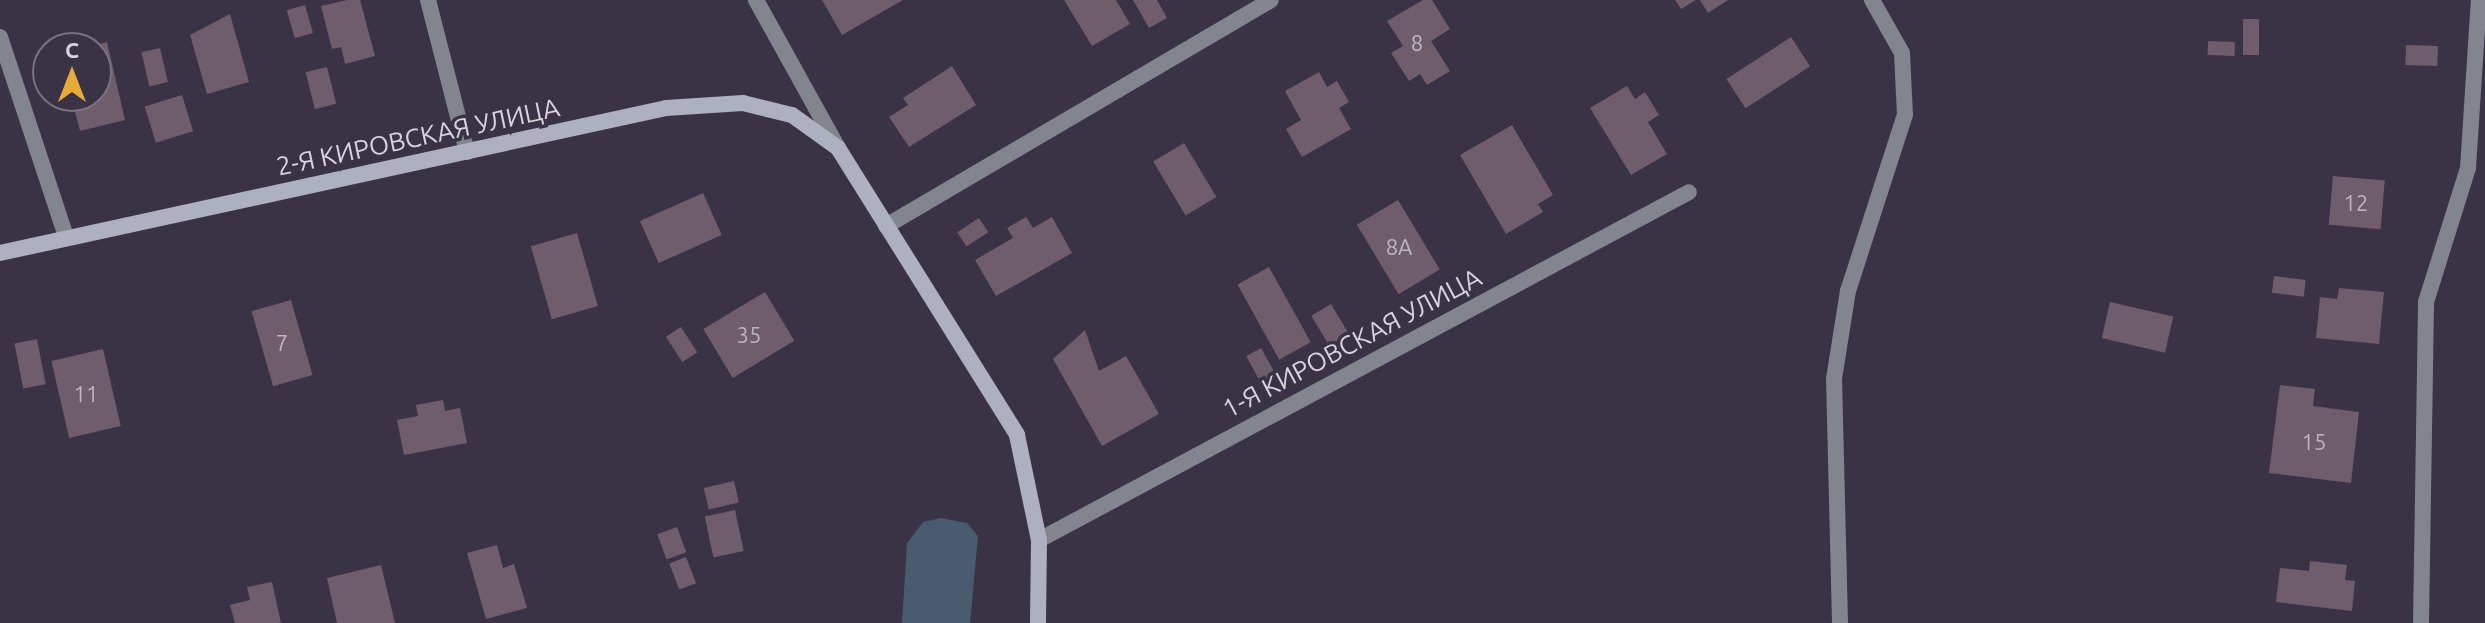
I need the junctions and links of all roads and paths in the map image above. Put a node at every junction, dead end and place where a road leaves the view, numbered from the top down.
1 (428, 0) edge
2 (756, 0) edge
3 (1271, 0) edge
4 (1872, 0) edge
5 (2479, 0) edge
6 (0, 37) edge
7 (838, 148) junction
8 (467, 152) junction
9 (1689, 192) dead end
10 (886, 226) junction
11 (66, 237) junction
12 (0, 253) edge
13 (1039, 540) junction
14 (1038, 623) edge
15 (1840, 623) edge
16 (2421, 623) edge

1 - 8 street
2 - 7 street
3 - 10 street
4 - 15 street
5 - 16 street
6 - 11 street
7 - 8 street, 2-Я КИРОВСКАЯ УЛИЦА
7 - 10 street
8 - 11 street, 2-Я КИРОВСКАЯ УЛИЦА
9 - 13 street, 1-Я КИРОВСКАЯ УЛИЦА
10 - 13 street
11 - 12 street, 2-Я КИРОВСКАЯ УЛИЦА
13 - 14 street

